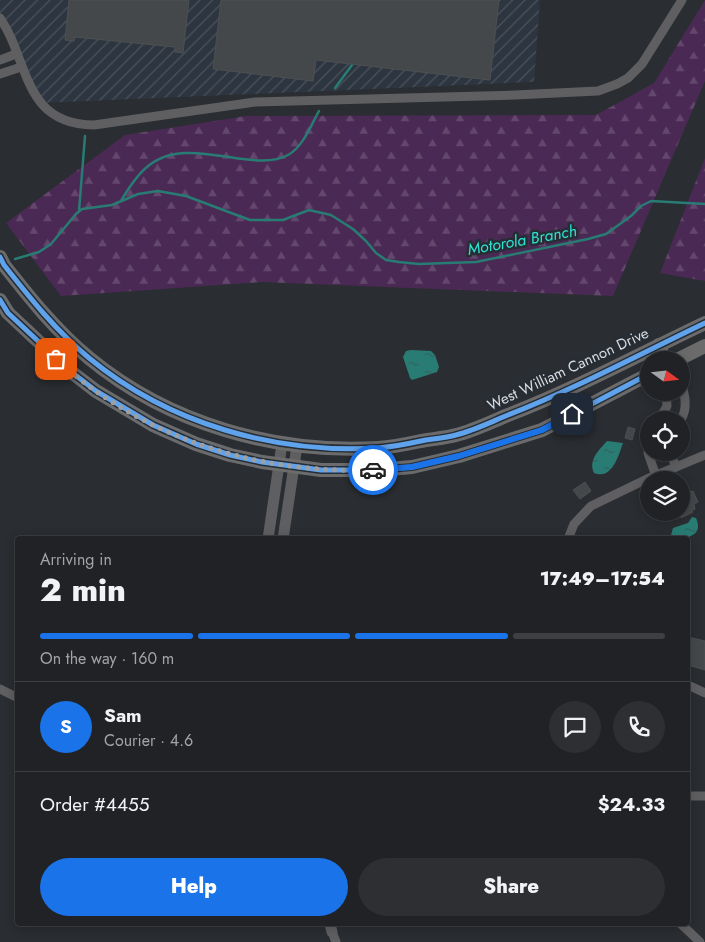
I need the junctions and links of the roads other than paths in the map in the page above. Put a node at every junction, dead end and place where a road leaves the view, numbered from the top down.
1 (682, 0) edge
2 (0, 18) edge
3 (16, 54) junction
4 (0, 60) edge
5 (21, 67) junction
6 (0, 74) edge
7 (0, 256) edge
8 (0, 300) edge
9 (48, 319) junction
10 (705, 323) edge
11 (29, 334) junction
12 (659, 345) junction
13 (705, 346) edge
14 (661, 351) edge
15 (690, 354) edge
16 (640, 379) edge
17 (282, 444) junction
18 (297, 446) junction
19 (705, 455) edge
20 (674, 461) edge
21 (278, 465) junction
22 (294, 467) junction
23 (676, 467) junction
24 (667, 471) edge
25 (640, 484) edge
26 (268, 536) edge
27 (284, 536) edge
28 (569, 536) edge
29 (690, 686) edge
30 (0, 689) edge
31 (705, 693) edge
32 (15, 696) edge
33 (690, 796) edge
34 (705, 796) edge
35 (682, 926) edge
36 (700, 942) edge

1 - 5 street
2 - 3 street
3 - 4 street
3 - 5 street
5 - 6 street
7 - 9 main road, West William Cannon Drive
8 - 11 main road
9 - 11 main road
9 - 17 main road, West William Cannon Drive
10 - 12 main road, West William Cannon Drive
11 - 21 main road
12 - 14 main road
12 - 18 main road, West William Cannon Drive
13 - 15 main road
16 - 22 main road
17 - 18 main road, West William Cannon Drive
17 - 21 street
18 - 22 street
19 - 23 street
20 - 23 street
21 - 22 main road
21 - 26 street
22 - 27 street
23 - 24 street
25 - 28 street
29 - 31 street
30 - 32 street
33 - 34 street
35 - 36 street

